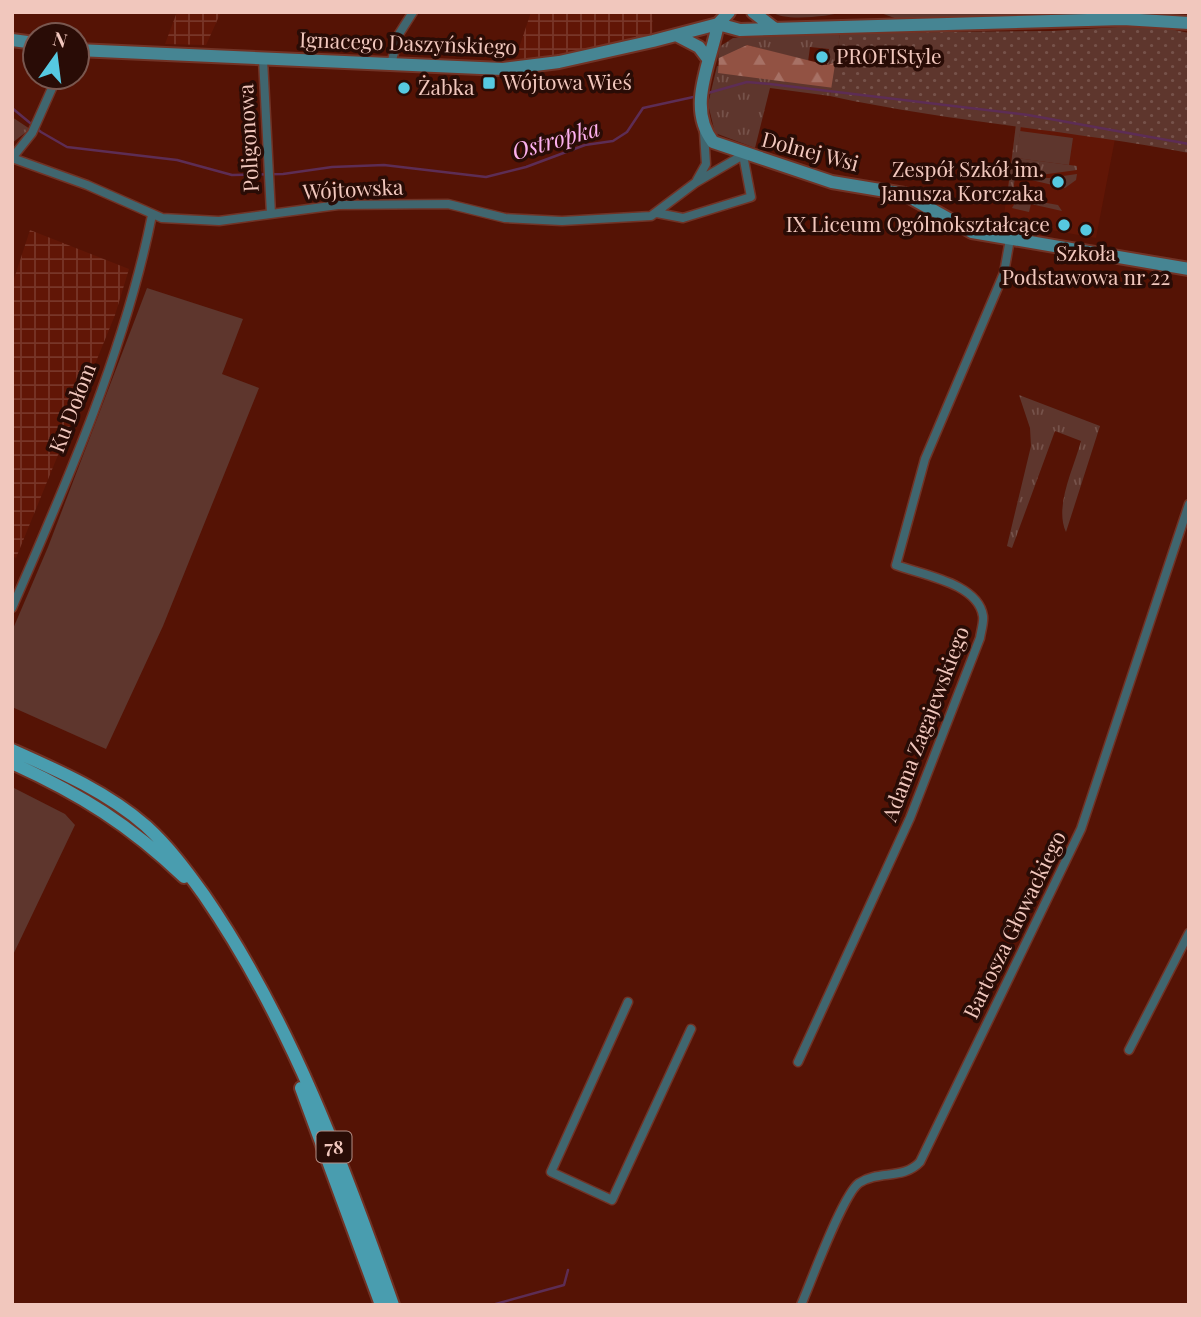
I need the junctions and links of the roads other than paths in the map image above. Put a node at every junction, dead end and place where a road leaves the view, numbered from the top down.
1 (413, 12) edge
2 (729, 12) edge
3 (753, 12) edge
4 (1134, 12) edge
5 (1161, 20) junction
6 (1189, 23) edge
7 (718, 24) junction
8 (775, 29) junction
9 (740, 30) junction
10 (676, 35) junction
11 (714, 43) junction
12 (91, 51) edge
13 (263, 59) junction
14 (708, 59) junction
15 (391, 64) junction
16 (51, 91) edge
17 (704, 131) junction
18 (743, 155) junction
19 (12, 158) edge
20 (695, 183) junction
21 (657, 213) junction
22 (271, 214) junction
23 (152, 215) junction
24 (1010, 239) junction
25 (1189, 269) edge
26 (1189, 504) edge
27 (1185, 526) edge
28 (12, 608) edge
29 (12, 750) edge
30 (12, 763) edge
31 (205, 897) junction
32 (1189, 933) edge
33 (265, 993) junction
34 (628, 1002) dead end
35 (691, 1029) dead end
36 (1129, 1050) dead end
37 (798, 1062) dead end
38 (381, 1305) edge
39 (393, 1305) edge
40 (801, 1305) edge

1 - 15 street
2 - 7 main road
3 - 8 main road
4 - 5 street
5 - 6 main road
5 - 8 main road
7 - 9 main road
7 - 10 main road, Ignacego Daszyńskiego
7 - 11 main road
8 - 9 main road
9 - 11 main road
10 - 14 main road
10 - 15 main road, Ignacego Daszyńskiego
11 - 14 main road
12 - 13 main road, Ignacego Daszyńskiego
13 - 15 main road, Ignacego Daszyńskiego
13 - 22 street, Poligonowa
14 - 17 main road
16 - 19 street
17 - 18 main road, Dolnej Wsi
17 - 20 street
18 - 20 street, Wójtowska
18 - 21 street, Dolnej Wsi
18 - 24 main road, Dolnej Wsi
19 - 23 street, Wójtowska
20 - 21 street, Wójtowska
21 - 22 street, Wójtowska
22 - 23 street, Wójtowska
23 - 28 street, Ku Dołom
24 - 25 main road, Dolnej Wsi
24 - 37 street, Adama Zagajewskiego
26 - 27 street, Bartosza Głowackiego
27 - 40 street, Bartosza Głowackiego
29 - 31 main road, 78
30 - 31 main road, 78
31 - 33 main road, 78
32 - 36 street
33 - 38 main road, 78
33 - 39 main road, 78
34 - 35 street

